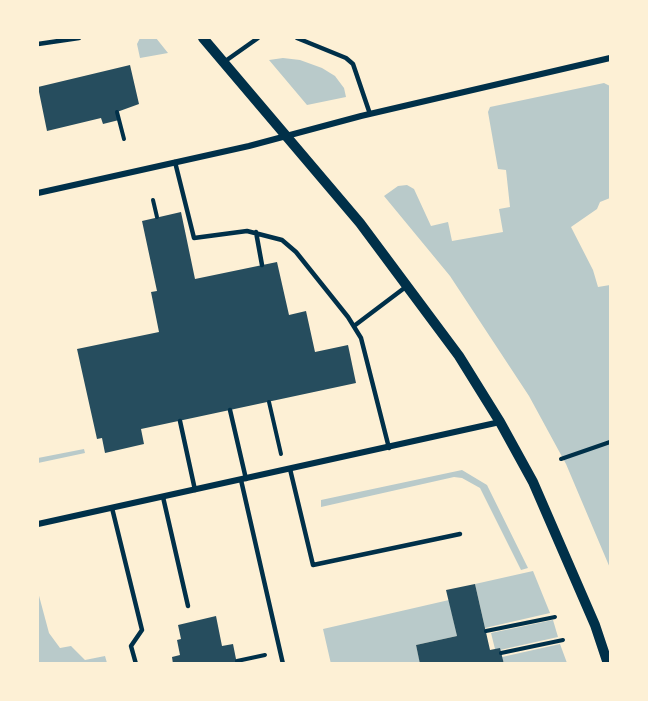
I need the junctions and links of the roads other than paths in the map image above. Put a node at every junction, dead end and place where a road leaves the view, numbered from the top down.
1 (80, 38) edge
2 (203, 38) edge
3 (258, 38) edge
4 (297, 38) edge
5 (38, 45) edge
6 (610, 58) edge
7 (224, 62) junction
8 (370, 114) junction
9 (286, 136) junction
10 (175, 162) junction
11 (38, 193) edge
12 (256, 232) junction
13 (262, 265) dead end
14 (409, 285) junction
15 (354, 326) junction
16 (230, 410) dead end
17 (180, 421) dead end
18 (501, 422) junction
19 (389, 448) junction
20 (287, 470) junction
21 (244, 480) junction
22 (195, 490) junction
23 (163, 497) junction
24 (112, 508) junction
25 (38, 524) edge
26 (460, 534) dead end
27 (188, 606) dead end
28 (136, 663) edge
29 (283, 663) edge
30 (608, 663) edge

1 - 5 lane
2 - 7 street
3 - 7 lane
4 - 8 lane
6 - 8 street
7 - 9 street
8 - 9 street
9 - 10 street
9 - 14 street
10 - 11 street
10 - 12 lane
12 - 13 lane
12 - 15 lane
14 - 15 lane
14 - 18 street
15 - 19 lane
16 - 21 lane
17 - 22 lane
18 - 19 street
18 - 30 street
19 - 20 street
20 - 21 street
20 - 26 lane
21 - 22 street
21 - 29 lane
22 - 23 street
23 - 24 street
23 - 27 lane
24 - 25 street
24 - 28 lane

